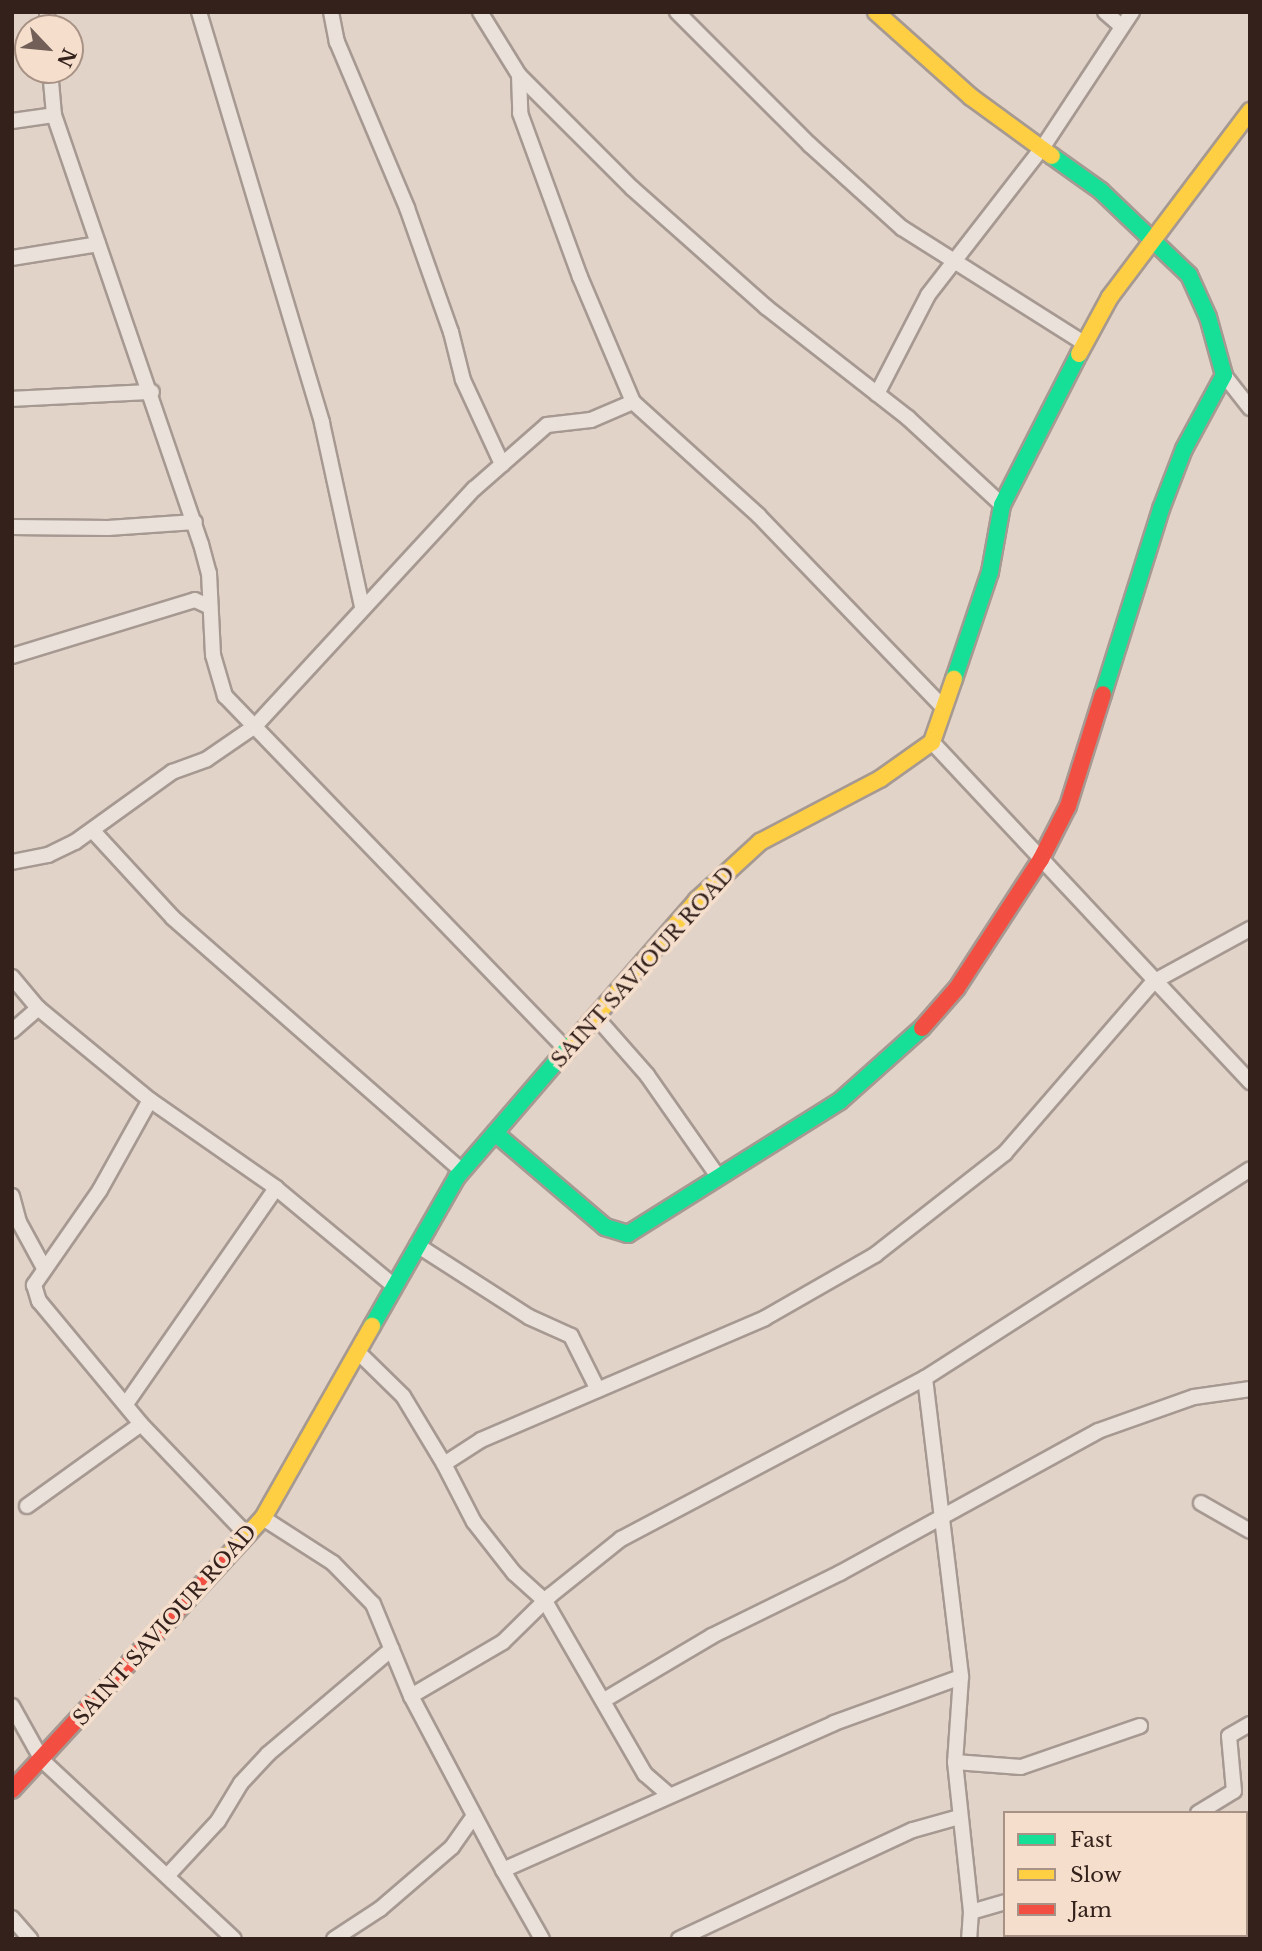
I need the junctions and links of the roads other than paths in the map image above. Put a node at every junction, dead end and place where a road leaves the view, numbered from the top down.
1 (199, 12) edge
2 (331, 12) edge
3 (480, 12) edge
4 (677, 12) edge
5 (876, 12) edge
6 (1105, 12) edge
7 (1132, 12) edge
8 (1121, 26) junction
9 (519, 75) junction
10 (51, 84) edge
11 (1250, 111) edge
12 (54, 115) junction
13 (12, 121) edge
14 (1043, 147) junction
15 (1153, 240) junction
16 (99, 244) junction
17 (12, 258) edge
18 (952, 261) junction
19 (1082, 342) junction
20 (1224, 375) junction
21 (152, 392) junction
22 (877, 394) junction
23 (12, 398) edge
24 (633, 402) junction
25 (1250, 408) edge
26 (502, 464) junction
27 (1002, 505) junction
28 (195, 522) junction
29 (12, 527) edge
30 (210, 607) junction
31 (362, 607) junction
32 (12, 656) edge
33 (944, 708) junction
34 (255, 726) junction
35 (932, 742) junction
36 (93, 831) junction
37 (1041, 859) junction
38 (12, 862) edge
39 (1250, 929) edge
40 (12, 977) edge
41 (1153, 982) junction
42 (38, 1008) junction
43 (597, 1018) junction
44 (12, 1031) edge
45 (568, 1051) junction
46 (1250, 1082) edge
47 (150, 1100) junction
48 (495, 1133) junction
49 (1250, 1169) edge
50 (462, 1171) junction
51 (717, 1175) junction
52 (276, 1188) junction
53 (12, 1196) edge
54 (417, 1245) junction
55 (44, 1268) junction
56 (394, 1286) junction
57 (360, 1354) junction
58 (925, 1378) junction
59 (1250, 1389) edge
60 (598, 1390) junction
61 (126, 1404) junction
62 (141, 1424) junction
63 (444, 1464) junction
64 (1201, 1503) dead end
65 (27, 1506) dead end
66 (939, 1517) junction
67 (263, 1518) junction
68 (1250, 1531) edge
69 (247, 1535) junction
70 (545, 1601) junction
71 (392, 1649) junction
72 (961, 1677) junction
73 (411, 1696) junction
74 (606, 1699) junction
75 (12, 1706) edge
76 (1250, 1724) edge
77 (1140, 1726) dead end
78 (42, 1760) junction
79 (956, 1762) junction
80 (12, 1790) edge
81 (669, 1795) junction
82 (1201, 1811) edge
83 (473, 1817) junction
84 (959, 1818) junction
85 (503, 1870) junction
86 (168, 1875) junction
87 (1003, 1903) edge
88 (971, 1912) junction
89 (12, 1919) edge
90 (30, 1939) edge
91 (234, 1939) edge
92 (334, 1939) edge
93 (542, 1939) edge
94 (679, 1939) edge
95 (969, 1939) edge

1 - 31 street
2 - 26 street
3 - 9 street
4 - 18 street
5 - 14 street
6 - 8 street
7 - 8 street
8 - 14 street
9 - 22 street
9 - 24 street
10 - 12 street
11 - 15 street
12 - 13 street
12 - 16 street
14 - 15 street
14 - 18 street
15 - 19 street
15 - 20 street
16 - 17 street
16 - 21 street
18 - 19 street
18 - 22 street
19 - 27 street
20 - 25 street
20 - 37 street
21 - 23 street
21 - 28 street
22 - 27 street
24 - 26 street
24 - 33 street
26 - 31 street
27 - 33 street
28 - 29 street
28 - 30 street
30 - 32 street
30 - 34 street
31 - 34 street
33 - 35 street
34 - 36 street
34 - 45 street
35 - 37 street
35 - 43 street, SAINT SAVIOUR ROAD
36 - 38 street
36 - 50 street
37 - 41 street
37 - 51 street
39 - 41 street
40 - 42 street
41 - 46 street
41 - 60 street
42 - 44 street
42 - 47 street
43 - 45 street, SAINT SAVIOUR ROAD
43 - 51 street
45 - 48 street, SAINT SAVIOUR ROAD
47 - 52 street
47 - 55 street
48 - 50 street, SAINT SAVIOUR ROAD
48 - 51 street
49 - 58 street
50 - 54 street, SAINT SAVIOUR ROAD
52 - 56 street
52 - 61 street
53 - 55 street
54 - 56 street, SAINT SAVIOUR ROAD
54 - 60 street
55 - 61 street
56 - 57 street, SAINT SAVIOUR ROAD
57 - 63 street
57 - 67 street, SAINT SAVIOUR ROAD
58 - 66 street
58 - 70 street
59 - 66 street
60 - 63 street
61 - 62 street
62 - 65 street
62 - 69 street
63 - 70 street
64 - 68 street
66 - 72 street
66 - 74 street
67 - 69 street, SAINT SAVIOUR ROAD
67 - 71 street
69 - 78 street, SAINT SAVIOUR ROAD
70 - 73 street
70 - 74 street
71 - 73 street
71 - 86 street
72 - 79 street
72 - 81 street
73 - 83 street
74 - 81 street
75 - 78 street
76 - 82 street
77 - 79 street
78 - 80 street, SAINT SAVIOUR ROAD
78 - 86 street
79 - 84 street
81 - 85 street
83 - 85 street
83 - 92 street
84 - 88 street
84 - 94 street
85 - 93 street
86 - 91 street
87 - 88 street
88 - 95 street
89 - 90 street

